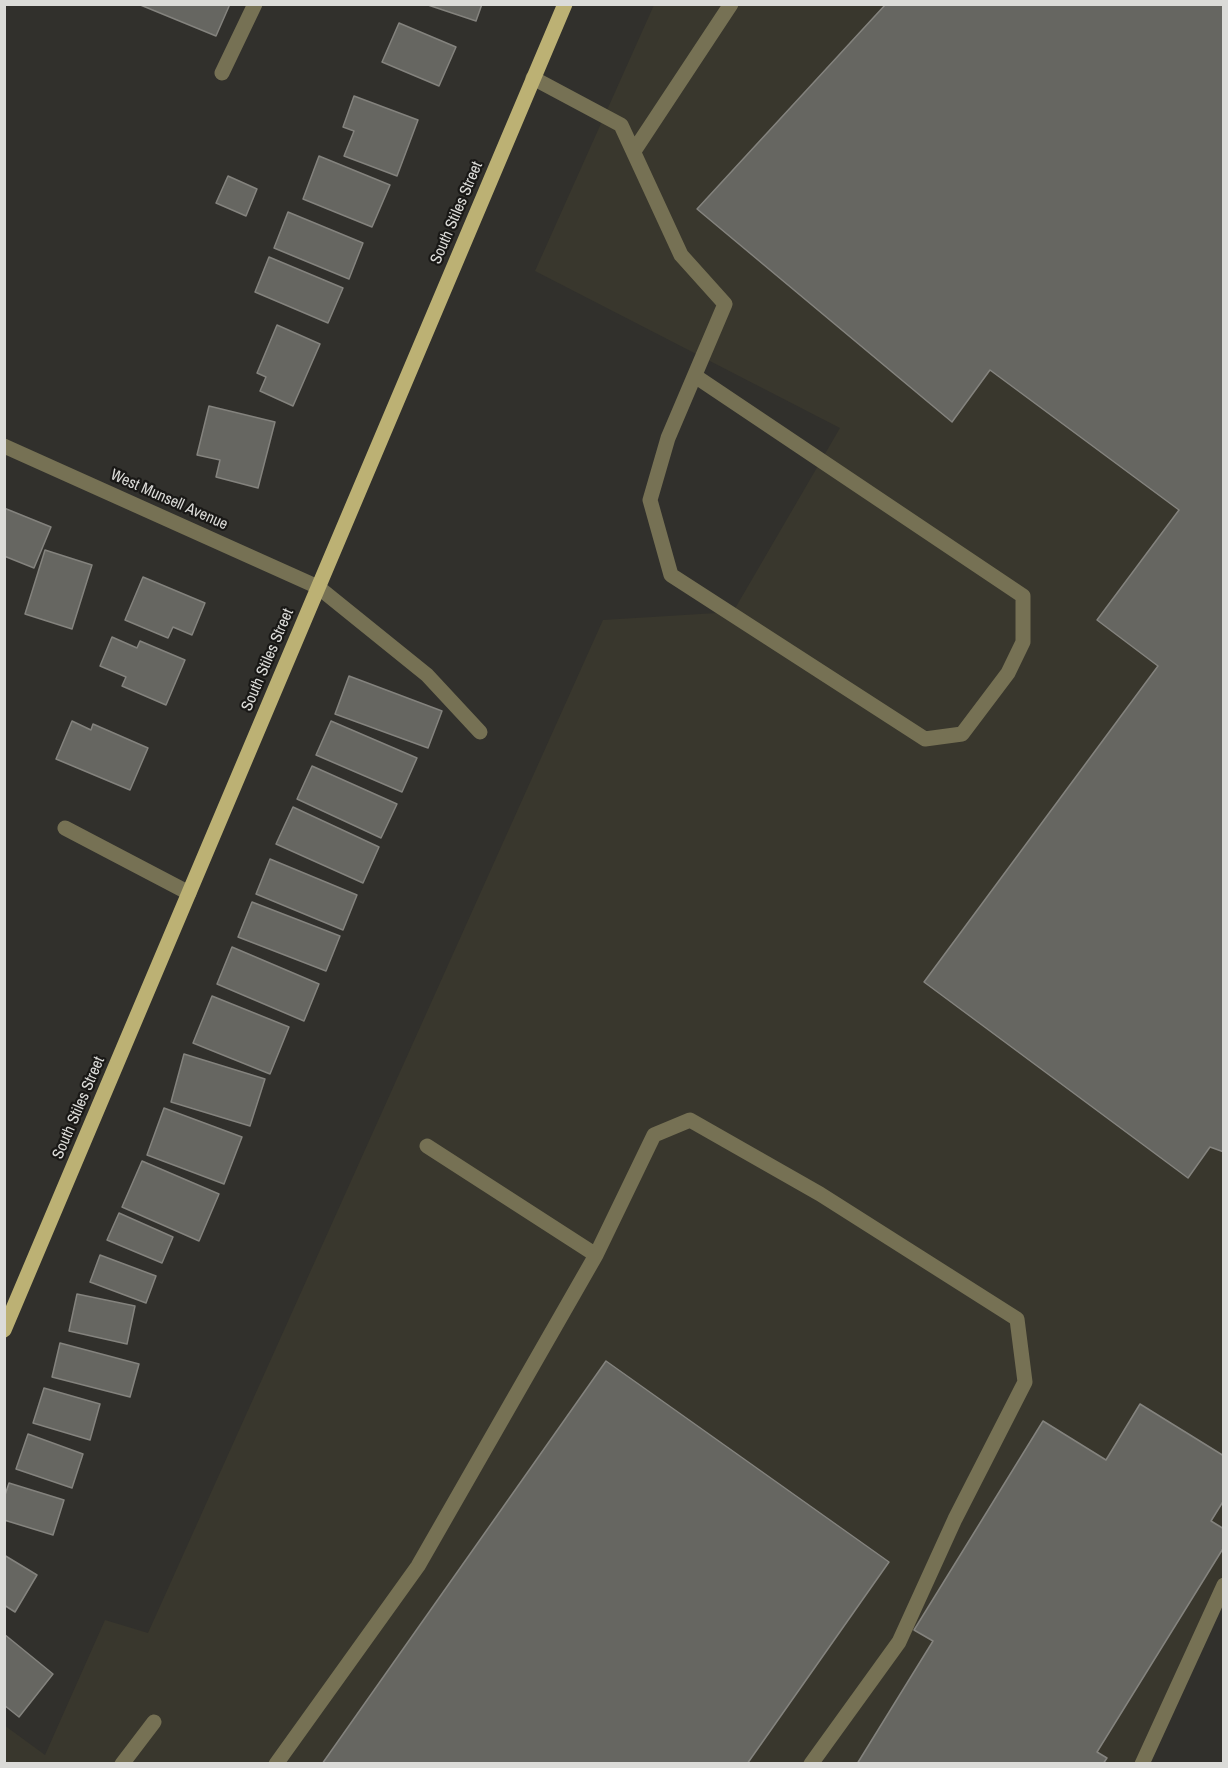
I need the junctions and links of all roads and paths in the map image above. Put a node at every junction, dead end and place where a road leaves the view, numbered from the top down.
1 (255, 4) edge
2 (564, 4) edge
3 (730, 4) edge
4 (222, 73) dead end
5 (533, 78) junction
6 (634, 152) junction
7 (695, 376) junction
8 (4, 446) edge
9 (318, 587) junction
10 (480, 732) dead end
11 (65, 828) dead end
12 (189, 893) junction
13 (427, 1146) dead end
14 (596, 1255) junction
15 (4, 1330) edge
16 (1224, 1585) edge
17 (154, 1722) dead end
18 (122, 1764) edge
19 (276, 1764) edge
20 (811, 1764) edge
21 (1142, 1764) edge

1 - 4 street
2 - 5 main road, South Stiles Street
3 - 6 street
5 - 6 street
5 - 9 main road, South Stiles Street
6 - 7 street
7 - 7 street
8 - 9 street, West Munsell Avenue
9 - 10 street, West Munsell Avenue
9 - 12 main road, South Stiles Street
11 - 12 street
12 - 15 main road, South Stiles Street
13 - 14 street
14 - 19 street
14 - 20 street
16 - 21 street
17 - 18 street

